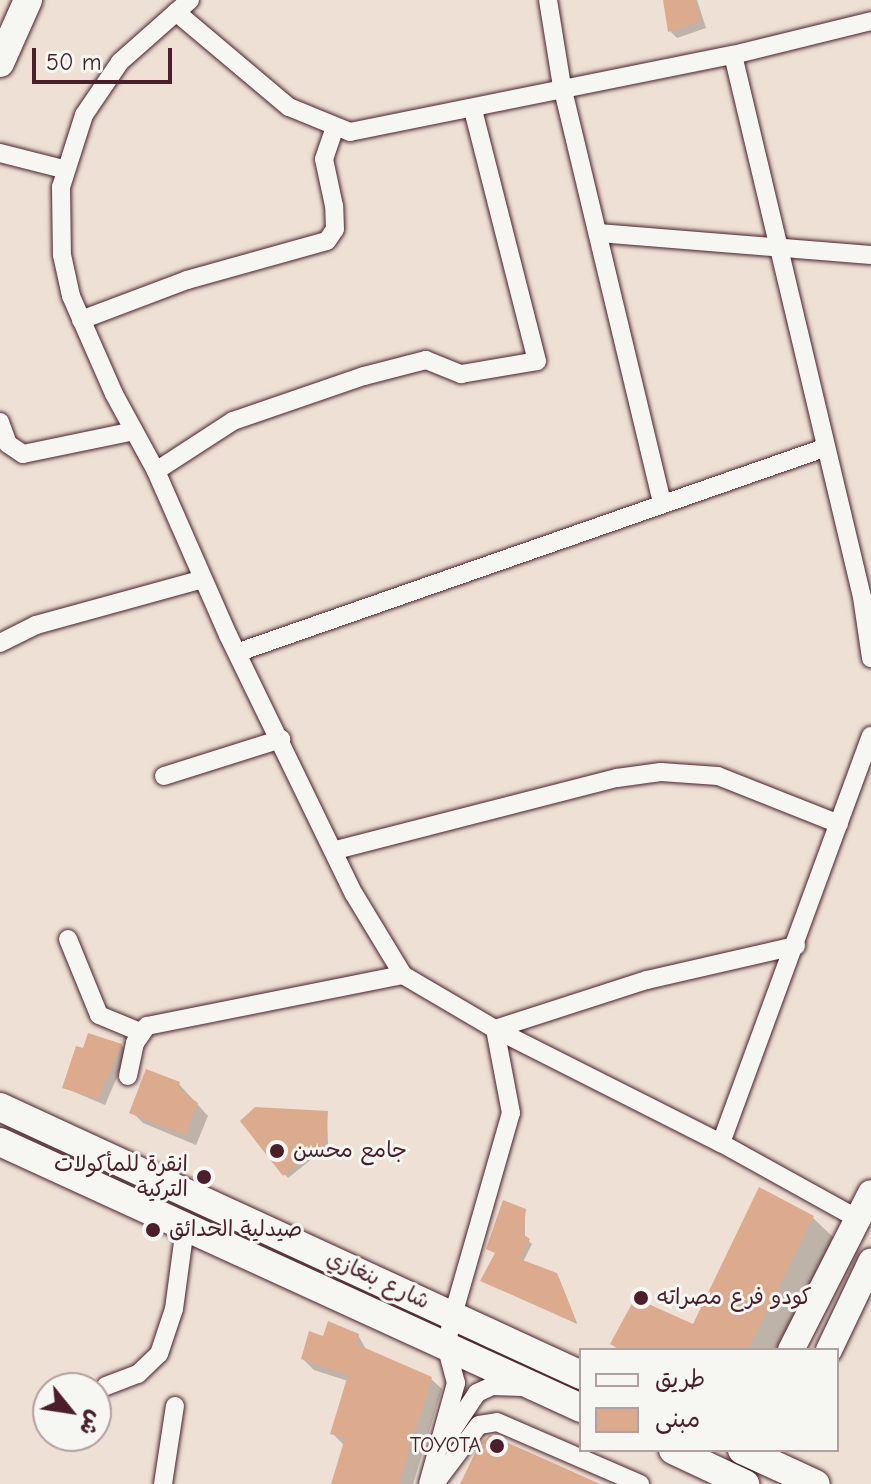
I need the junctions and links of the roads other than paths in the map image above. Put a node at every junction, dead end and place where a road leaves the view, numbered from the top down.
1 (28, 0) edge
2 (548, 0) edge
3 (183, 6) edge
4 (871, 21) edge
5 (733, 55) junction
6 (0, 63) edge
7 (562, 86) junction
8 (473, 109) junction
9 (334, 130) junction
10 (0, 153) edge
11 (63, 169) junction
12 (598, 233) junction
13 (781, 251) junction
14 (871, 255) edge
15 (81, 320) junction
16 (0, 422) edge
17 (134, 431) junction
18 (824, 448) junction
19 (156, 471) junction
20 (662, 502) junction
21 (203, 579) junction
22 (0, 643) edge
23 (239, 652) junction
24 (871, 658) edge
25 (871, 736) edge
26 (281, 739) junction
27 (164, 776) dead end
28 (839, 824) junction
29 (336, 850) junction
30 (68, 939) dead end
31 (796, 946) junction
32 (403, 975) junction
33 (495, 1029) junction
34 (140, 1032) junction
35 (128, 1076) dead end
36 (0, 1107) edge
37 (0, 1142) edge
38 (721, 1143) junction
39 (871, 1193) edge
40 (858, 1219) junction
41 (185, 1228) junction
42 (871, 1262) edge
43 (453, 1315) junction
44 (446, 1346) junction
45 (792, 1348) edge
46 (830, 1348) edge
47 (579, 1374) edge
48 (112, 1384) edge
49 (540, 1389) junction
50 (175, 1406) dead end
51 (579, 1407) edge
52 (440, 1452) junction
53 (677, 1452) edge
54 (751, 1452) edge
55 (782, 1459) edge
56 (163, 1484) edge
57 (428, 1484) edge
58 (435, 1484) edge
59 (640, 1484) edge
60 (745, 1484) edge
61 (816, 1484) edge

1 - 6 main road
2 - 7 street
3 - 9 street
3 - 11 street
4 - 5 street
5 - 7 street
5 - 13 street
7 - 8 street
7 - 12 street
8 - 9 street
8 - 19 street
9 - 15 street
10 - 11 street
11 - 15 street
12 - 13 street
12 - 20 street
13 - 14 street
13 - 18 street
15 - 17 street
16 - 17 street
17 - 19 street
18 - 20 street
18 - 24 street
19 - 21 street
20 - 23 street
21 - 22 street
21 - 23 street
23 - 26 street
25 - 28 street
26 - 27 street
26 - 29 street
28 - 29 street
28 - 31 street
29 - 32 street
30 - 34 street
31 - 33 street
31 - 38 street
32 - 33 street
32 - 34 street
33 - 38 street
33 - 43 street
34 - 35 street
36 - 43 main road, شارع بنغازي
37 - 41 main road, شارع بنغازي
38 - 40 street
39 - 40 main road
40 - 45 main road
41 - 44 main road, شارع بنغازي
41 - 48 street
42 - 46 main road
43 - 44 street
43 - 47 main road, شارع بنغازي
44 - 49 main road, شارع بنغازي
44 - 52 street
49 - 51 main road, شارع بنغازي
49 - 52 street
50 - 56 street
52 - 57 street
53 - 60 main road
54 - 55 main road
55 - 61 main road
58 - 59 street

